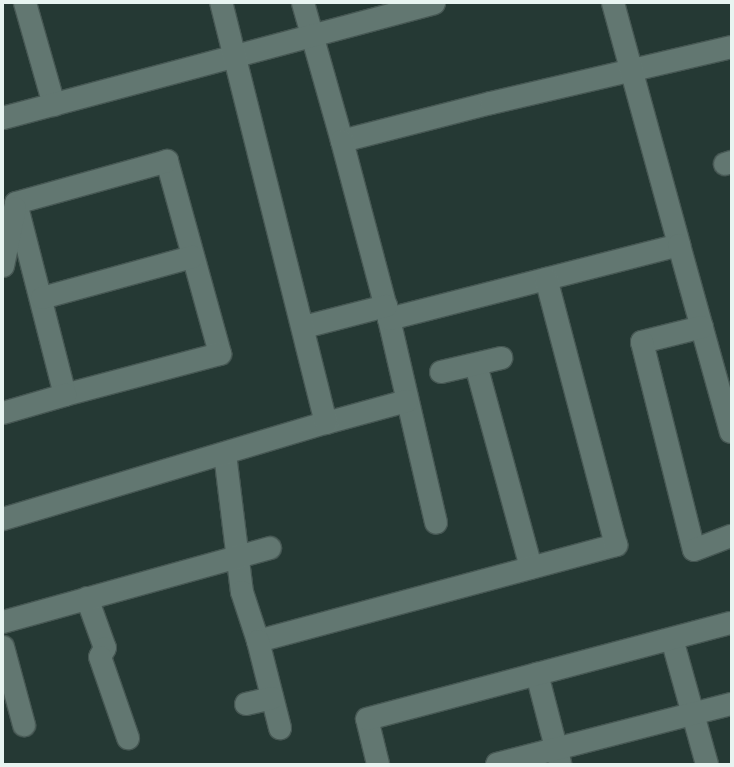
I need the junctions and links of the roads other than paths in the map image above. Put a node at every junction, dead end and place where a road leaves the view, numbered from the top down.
1 (25, 3) edge
2 (221, 3) edge
3 (303, 3) edge
4 (434, 3) edge
5 (613, 3) edge
6 (312, 34) junction
7 (731, 47) edge
8 (235, 56) junction
9 (632, 70) junction
10 (54, 105) junction
11 (3, 118) edge
12 (342, 141) junction
13 (16, 203) junction
14 (679, 245) junction
15 (192, 257) junction
16 (3, 266) edge
17 (546, 279) junction
18 (42, 298) junction
19 (387, 312) junction
20 (304, 327) junction
21 (702, 327) junction
22 (501, 358) dead end
23 (476, 365) junction
24 (441, 372) dead end
25 (65, 394) junction
26 (407, 401) junction
27 (3, 413) edge
28 (326, 423) junction
29 (731, 430) edge
30 (224, 454) junction
31 (3, 519) edge
32 (436, 523) dead end
33 (731, 536) edge
34 (270, 548) dead end
35 (238, 556) junction
36 (531, 568) junction
37 (87, 598) junction
38 (3, 622) edge
39 (731, 623) edge
40 (672, 639) junction
41 (258, 642) junction
42 (3, 647) edge
43 (537, 674) junction
44 (272, 698) junction
45 (246, 704) dead end
46 (731, 704) edge
47 (692, 714) junction
48 (24, 725) dead end
49 (280, 728) dead end
50 (128, 738) dead end
51 (558, 757) edge
52 (378, 764) edge
53 (497, 764) edge
54 (706, 764) edge

1 - 10 street
2 - 8 street
3 - 6 street
4 - 6 street
5 - 9 street
6 - 8 street
6 - 12 street
7 - 9 street
8 - 10 street
8 - 20 street
9 - 12 street
9 - 14 street
10 - 11 street
12 - 19 street
13 - 15 street
13 - 16 street
13 - 18 street
14 - 17 street
14 - 21 street
15 - 18 street
15 - 25 street
17 - 19 street
17 - 36 street
18 - 25 street
19 - 20 street
19 - 26 street
20 - 28 street
21 - 29 street
21 - 33 street
22 - 23 street
23 - 24 street
23 - 36 street
25 - 27 street
26 - 28 street
26 - 32 street
28 - 30 street
30 - 31 street
30 - 35 street
34 - 35 street
35 - 37 street
35 - 41 street
36 - 41 street
37 - 38 street
37 - 50 street
39 - 40 street
40 - 43 street
40 - 47 street
41 - 44 street
42 - 48 street
43 - 51 street
43 - 52 street
44 - 45 street
44 - 49 street
46 - 47 street
47 - 51 street
47 - 54 street
51 - 53 street

